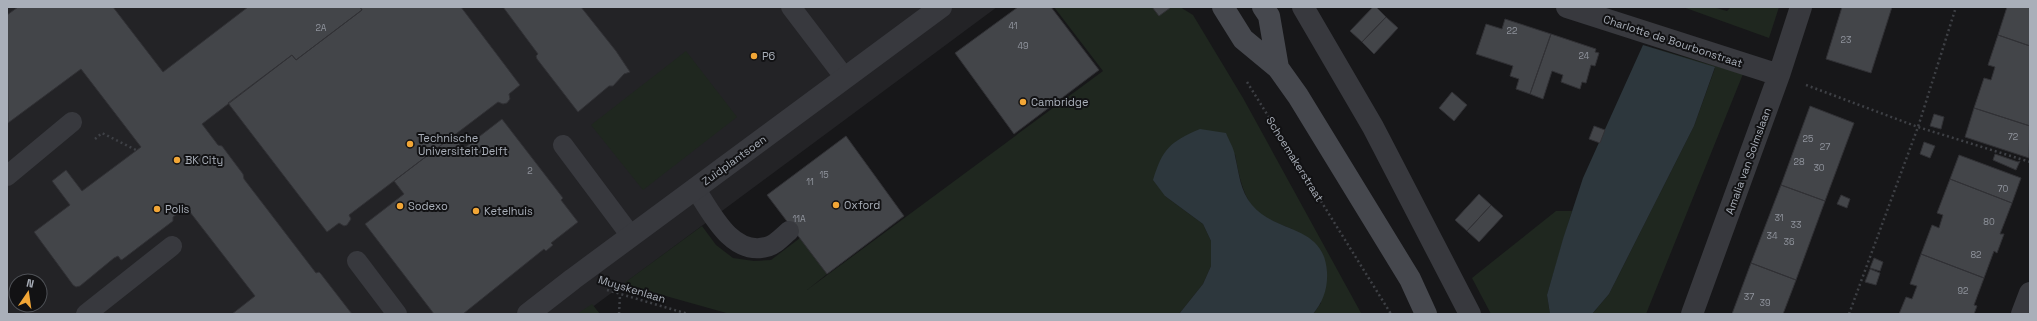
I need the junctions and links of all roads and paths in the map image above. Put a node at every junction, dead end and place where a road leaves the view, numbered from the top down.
1 (791, 7) edge
2 (941, 7) edge
3 (1223, 7) edge
4 (1264, 7) edge
5 (1303, 7) edge
6 (1801, 7) edge
7 (1956, 7) edge
8 (1574, 9) edge
9 (1278, 68) junction
10 (1779, 75) junction
11 (845, 78) junction
12 (1246, 79) dead end
13 (72, 122) dead end
14 (1918, 127) junction
15 (89, 143) dead end
16 (563, 145) dead end
17 (136, 150) dead end
18 (2030, 162) edge
19 (7, 176) edge
20 (695, 188) junction
21 (789, 231) dead end
22 (631, 236) junction
23 (172, 246) dead end
24 (357, 261) dead end
25 (573, 279) junction
26 (2030, 293) edge
27 (620, 295) junction
28 (86, 314) edge
29 (397, 314) edge
30 (528, 314) edge
31 (619, 314) edge
32 (688, 314) edge
33 (1391, 314) edge
34 (1426, 314) edge
35 (1470, 314) edge
36 (1692, 314) edge
37 (1849, 314) edge
38 (2022, 314) edge

1 - 11 lane
2 - 11 street, Zuidplantsoen
3 - 9 main road
4 - 9 main road
5 - 35 street
6 - 10 street, Amalia van Solmslaan
7 - 14 path
8 - 10 street, Charlotte de Bourbonstraat
9 - 34 main road
10 - 14 path
10 - 36 street, Amalia van Solmslaan
11 - 20 street, Zuidplantsoen
12 - 33 path, Schoemakerstraat
13 - 19 lane
14 - 18 path
14 - 37 path
15 - 17 path
16 - 22 lane
20 - 21 lane
20 - 22 street, Zuidplantsoen
22 - 25 street, Zuidplantsoen
23 - 28 lane
24 - 29 lane
25 - 27 path, Muyskenlaan
25 - 30 street, Zuidplantsoen
26 - 38 street
27 - 31 path
27 - 32 path, Muyskenlaan

